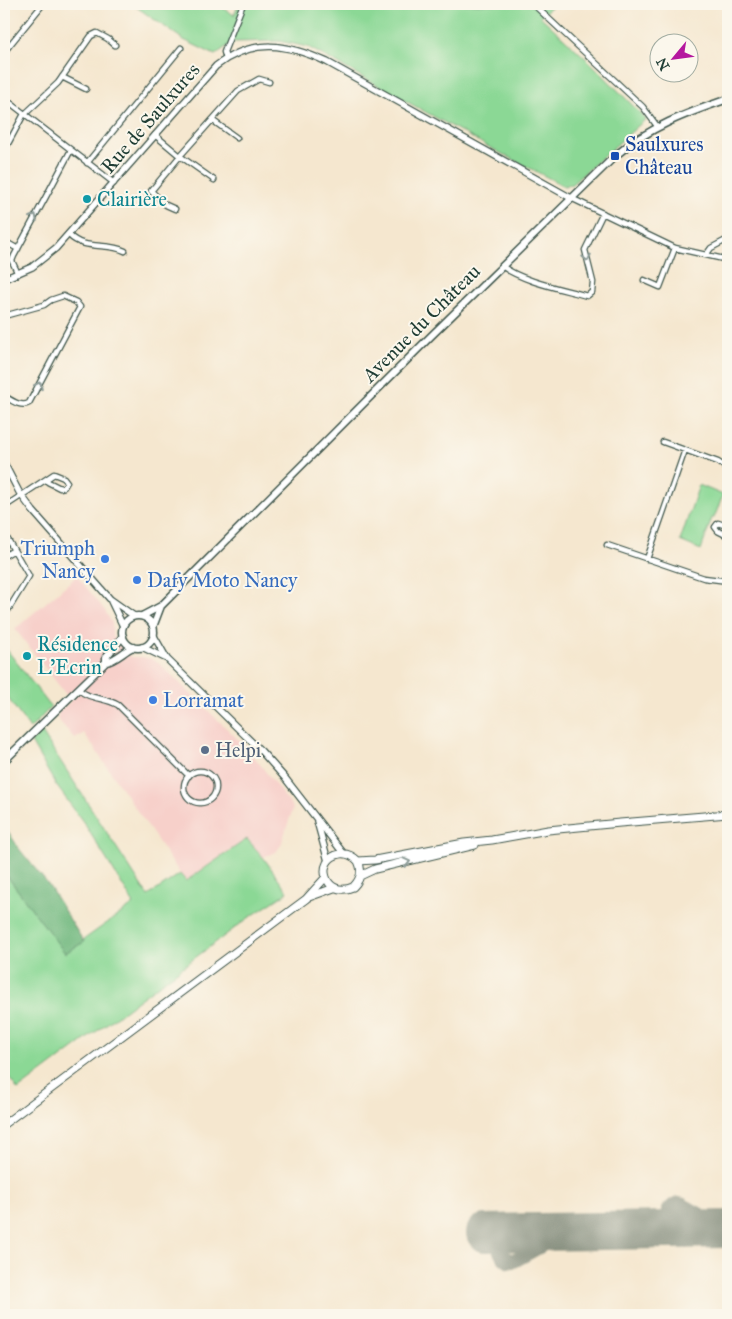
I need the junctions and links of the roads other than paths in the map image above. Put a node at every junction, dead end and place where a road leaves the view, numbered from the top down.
1 (43, 4) edge
2 (243, 4) edge
3 (533, 4) edge
4 (115, 45) dead end
5 (181, 48) dead end
6 (4, 52) edge
7 (229, 57) junction
8 (62, 77) junction
9 (269, 82) dead end
10 (86, 89) dead end
11 (4, 98) edge
12 (728, 100) edge
13 (24, 114) junction
14 (212, 120) junction
15 (657, 126) junction
16 (155, 135) junction
17 (236, 138) dead end
18 (71, 150) junction
19 (4, 151) edge
20 (180, 156) junction
21 (87, 163) junction
22 (214, 180) dead end
23 (114, 183) junction
24 (571, 198) junction
25 (176, 209) dead end
26 (603, 213) junction
27 (728, 214) edge
28 (728, 221) edge
29 (69, 235) junction
30 (728, 239) edge
31 (4, 241) edge
32 (18, 248) junction
33 (675, 248) junction
34 (125, 252) dead end
35 (706, 255) junction
36 (728, 260) edge
37 (502, 266) junction
38 (18, 274) junction
39 (4, 279) edge
40 (644, 280) dead end
41 (4, 316) edge
42 (4, 396) edge
43 (663, 442) dead end
44 (685, 450) junction
45 (4, 463) edge
46 (728, 468) edge
47 (47, 479) dead end
48 (22, 496) junction
49 (4, 507) edge
50 (728, 528) edge
51 (728, 532) edge
52 (4, 533) edge
53 (607, 545) dead end
54 (14, 550) junction
55 (4, 556) edge
56 (647, 559) junction
57 (728, 581) edge
58 (110, 600) junction
59 (161, 606) junction
60 (4, 613) edge
61 (134, 616) junction
62 (142, 616) junction
63 (123, 626) junction
64 (154, 627) junction
65 (123, 636) junction
66 (154, 636) junction
67 (133, 647) junction
68 (142, 647) junction
69 (167, 659) junction
70 (106, 662) junction
71 (78, 689) junction
72 (4, 760) edge
73 (189, 776) junction
74 (728, 814) edge
75 (316, 819) junction
76 (492, 840) junction
77 (344, 854) junction
78 (328, 861) junction
79 (358, 861) junction
80 (360, 876) junction
81 (326, 877) junction
82 (334, 888) junction
83 (306, 899) junction
84 (4, 1124) edge

1 - 6 street
2 - 7 street
3 - 15 street
4 - 8 street
5 - 21 street
7 - 16 street, Rue de Saulxures
7 - 24 street
8 - 10 street
8 - 13 street
9 - 14 street
11 - 13 street
12 - 15 main road, Avenue du Château
13 - 18 street
13 - 19 street
14 - 17 street
14 - 20 street
15 - 24 main road, Avenue du Château
16 - 20 street
16 - 23 street, Rue de Saulxures
18 - 21 street
32 -> 18 street
20 - 22 street
20 - 25 street
21 - 23 street
23 - 29 street, Rue de Saulxures
24 - 26 street
24 - 37 main road, Avenue du Château
26 - 33 street
26 -> 37 street
27 - 28 street
29 - 34 street
29 - 38 street, Rue de Saulxures
30 - 35 street
31 - 32 street
32 - 38 street
33 - 35 street
33 - 40 street
35 - 36 street
37 - 59 main road, Avenue du Château
38 - 39 street, Rue de Saulxures
42 -> 41 street
43 - 44 street
44 - 46 street
44 - 56 street
45 - 48 street
47 - 48 street
48 - 49 street
48 - 58 street
50 - 51 street
52 - 54 street
53 - 56 street
54 - 55 street
54 - 60 street
56 - 57 street
58 - 61 street
58 - 63 street
59 - 62 main road, Avenue du Château
59 - 64 main road, Avenue du Château
61 - 62 main road
61 - 63 main road
62 - 64 main road
63 - 65 main road
64 - 66 main road
65 - 67 main road
65 - 70 main road
66 - 68 main road
66 - 69 street
67 - 68 main road
67 - 70 main road
68 - 69 street
69 - 75 street
70 - 71 main road
71 - 72 main road
71 - 73 street
73 - 73 street
74 - 76 main road
75 - 77 street
75 - 78 street
76 - 79 main road
80 -> 76 main road
77 - 78 main road
77 - 79 main road
78 - 81 main road
79 - 80 main road
80 - 82 main road
81 - 82 main road
81 - 83 main road
82 - 83 main road
83 - 84 main road

